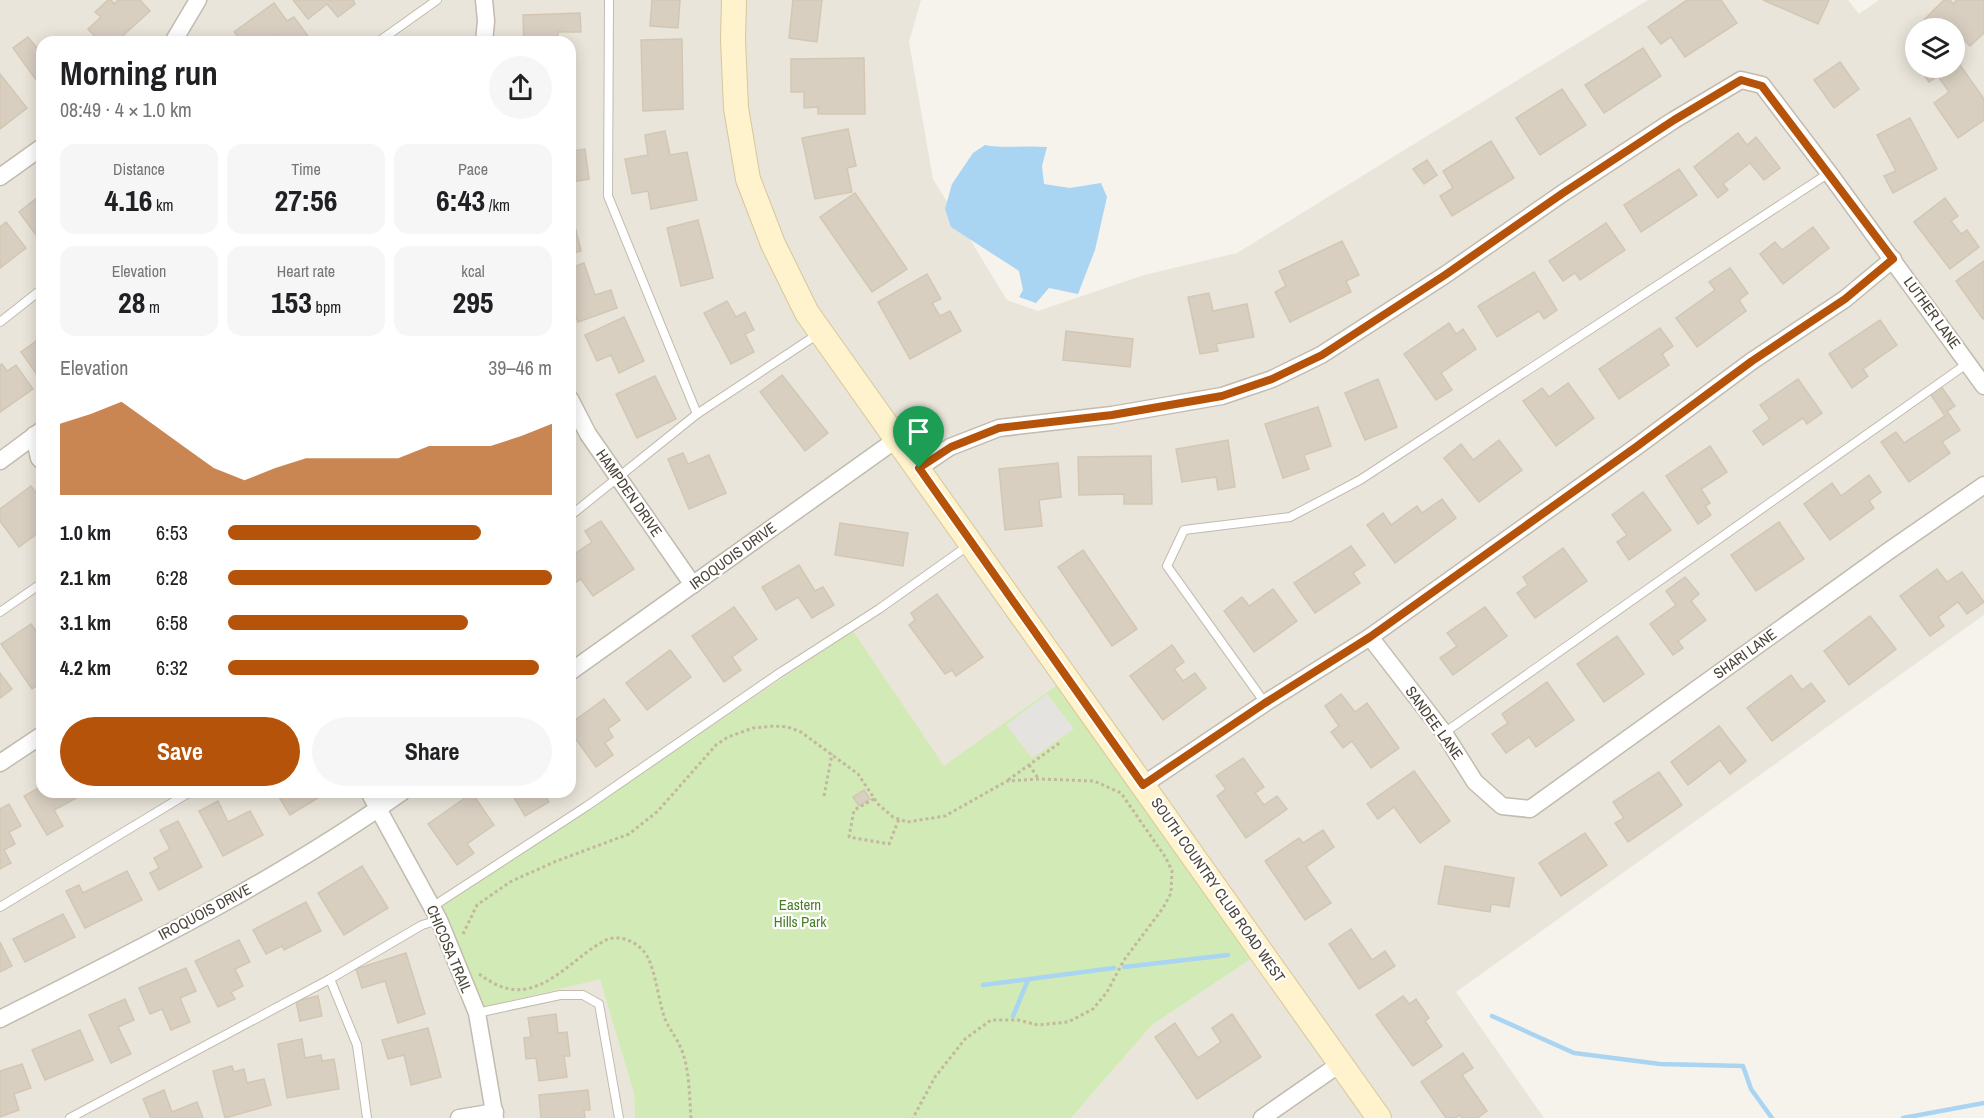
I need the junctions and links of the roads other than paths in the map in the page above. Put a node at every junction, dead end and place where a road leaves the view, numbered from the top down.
1 (198, 0) edge
2 (437, 0) edge
3 (484, 0) edge
4 (609, 0) edge
5 (734, 0) edge
6 (177, 36) edge
7 (386, 36) edge
8 (485, 36) edge
9 (36, 151) edge
10 (1830, 173) junction
11 (0, 177) edge
12 (1893, 259) junction
13 (36, 294) edge
14 (0, 322) edge
15 (821, 332) junction
16 (1968, 363) junction
17 (1984, 386) edge
18 (576, 411) edge
19 (698, 414) junction
20 (36, 433) edge
21 (897, 439) junction
22 (2, 456) edge
23 (919, 468) junction
24 (618, 478) junction
25 (1984, 485) edge
26 (576, 511) edge
27 (971, 543) junction
28 (693, 585) junction
29 (36, 587) edge
30 (0, 612) edge
31 (1370, 637) junction
32 (576, 668) edge
33 (1265, 703) junction
34 (1444, 733) junction
35 (36, 739) edge
36 (0, 763) edge
37 (1143, 785) junction
38 (180, 798) edge
39 (373, 798) edge
40 (393, 798) edge
41 (1503, 806) joint
42 (379, 808) junction
43 (0, 907) edge
44 (436, 914) junction
45 (330, 979) junction
46 (477, 1013) junction
47 (0, 1019) edge
48 (1341, 1064) junction
49 (495, 1115) edge
50 (70, 1118) edge
51 (367, 1118) edge
52 (459, 1118) edge
53 (619, 1118) edge
54 (1262, 1118) edge
55 (1379, 1118) edge

1 - 6 street
2 - 7 lane
3 - 8 street
4 - 19 lane
5 - 15 street, SOUTH COUNTRY CLUB ROAD WEST
9 - 11 street
10 - 12 street, LUTHER LANE
10 - 23 street, LUTHER LANE
10 - 33 lane
12 - 16 street, LUTHER LANE
12 - 31 street
13 - 14 lane
15 - 19 lane
15 - 21 street, SOUTH COUNTRY CLUB ROAD WEST
16 - 17 street, LUTHER LANE
16 - 34 lane
18 - 24 street, HAMPDEN DRIVE
19 - 24 lane
20 - 22 street
21 - 23 street, SOUTH COUNTRY CLUB ROAD WEST
21 - 28 street, IROQUOIS DRIVE
23 - 27 street, SOUTH COUNTRY CLUB ROAD WEST
24 - 26 lane
24 - 28 street, HAMPDEN DRIVE
25 - 41 street, SHARI LANE
27 - 37 street, SOUTH COUNTRY CLUB ROAD WEST
27 - 44 lane
28 - 32 street, IROQUOIS DRIVE
29 - 30 lane
31 - 33 street
31 - 34 street, SANDEE LANE
33 - 37 street
34 - 41 street, SANDEE LANE
35 - 36 street
37 - 48 street, SOUTH COUNTRY CLUB ROAD WEST
38 - 43 lane
39 - 42 street, CHICOSA TRAIL
40 - 42 street, IROQUOIS DRIVE
42 - 44 street, CHICOSA TRAIL
42 - 47 street, IROQUOIS DRIVE
44 - 45 lane
44 - 46 street, CHICOSA TRAIL
45 - 50 lane
45 - 51 lane
46 - 49 street, CHICOSA TRAIL
46 - 53 lane
48 - 54 street
48 - 55 street, SOUTH COUNTRY CLUB ROAD WEST
49 - 52 street

